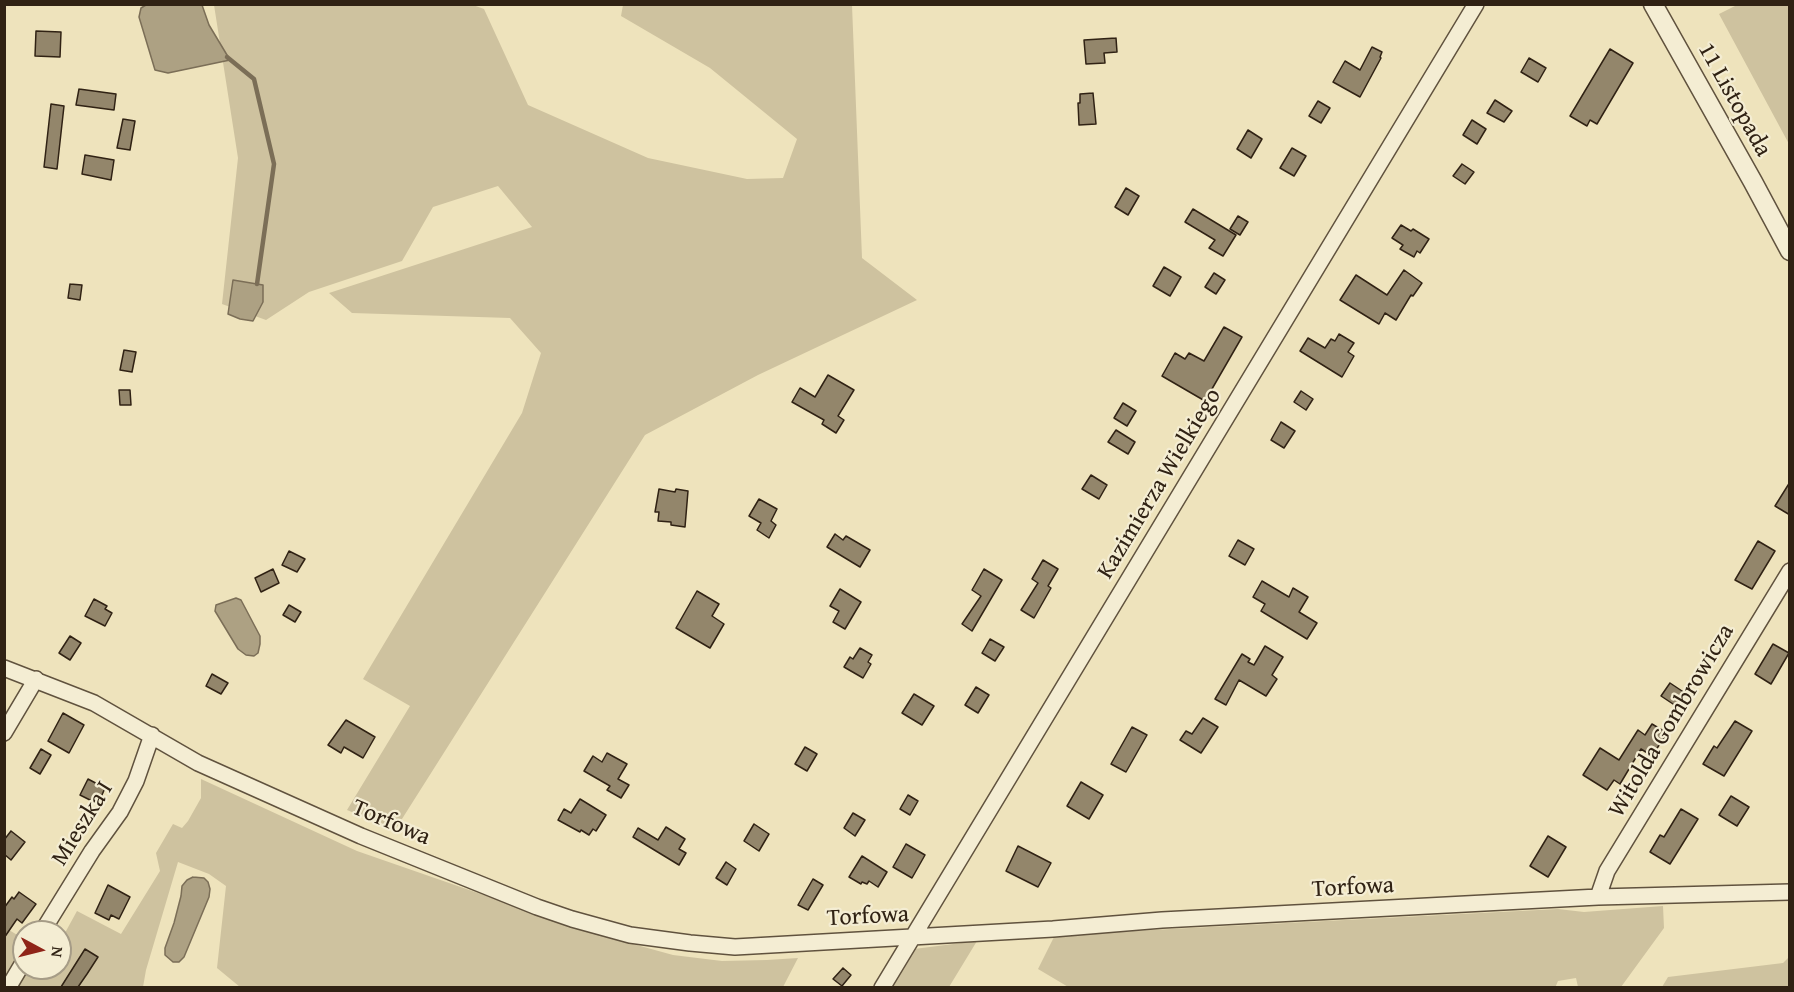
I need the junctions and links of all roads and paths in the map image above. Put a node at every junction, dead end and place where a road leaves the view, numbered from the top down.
1 (1476, 4) edge
2 (1653, 4) edge
3 (1790, 251) edge
4 (1790, 571) edge
5 (4, 668) edge
6 (36, 679) junction
7 (4, 733) edge
8 (152, 735) junction
9 (1790, 892) edge
10 (1598, 897) junction
11 (49, 920) edge
12 (913, 937) junction
13 (882, 987) edge

1 - 12 street, Kazimierza Wielkiego
2 - 3 street, 11 Listopada
4 - 10 street, Witolda Gombrowicza
5 - 6 street, Torfowa
6 - 7 street
6 - 8 street, Torfowa
8 - 11 street, Mieszka I
8 - 12 street, Torfowa
9 - 10 street, Torfowa
10 - 12 street, Torfowa
12 - 13 street, Kazimierza Wielkiego

